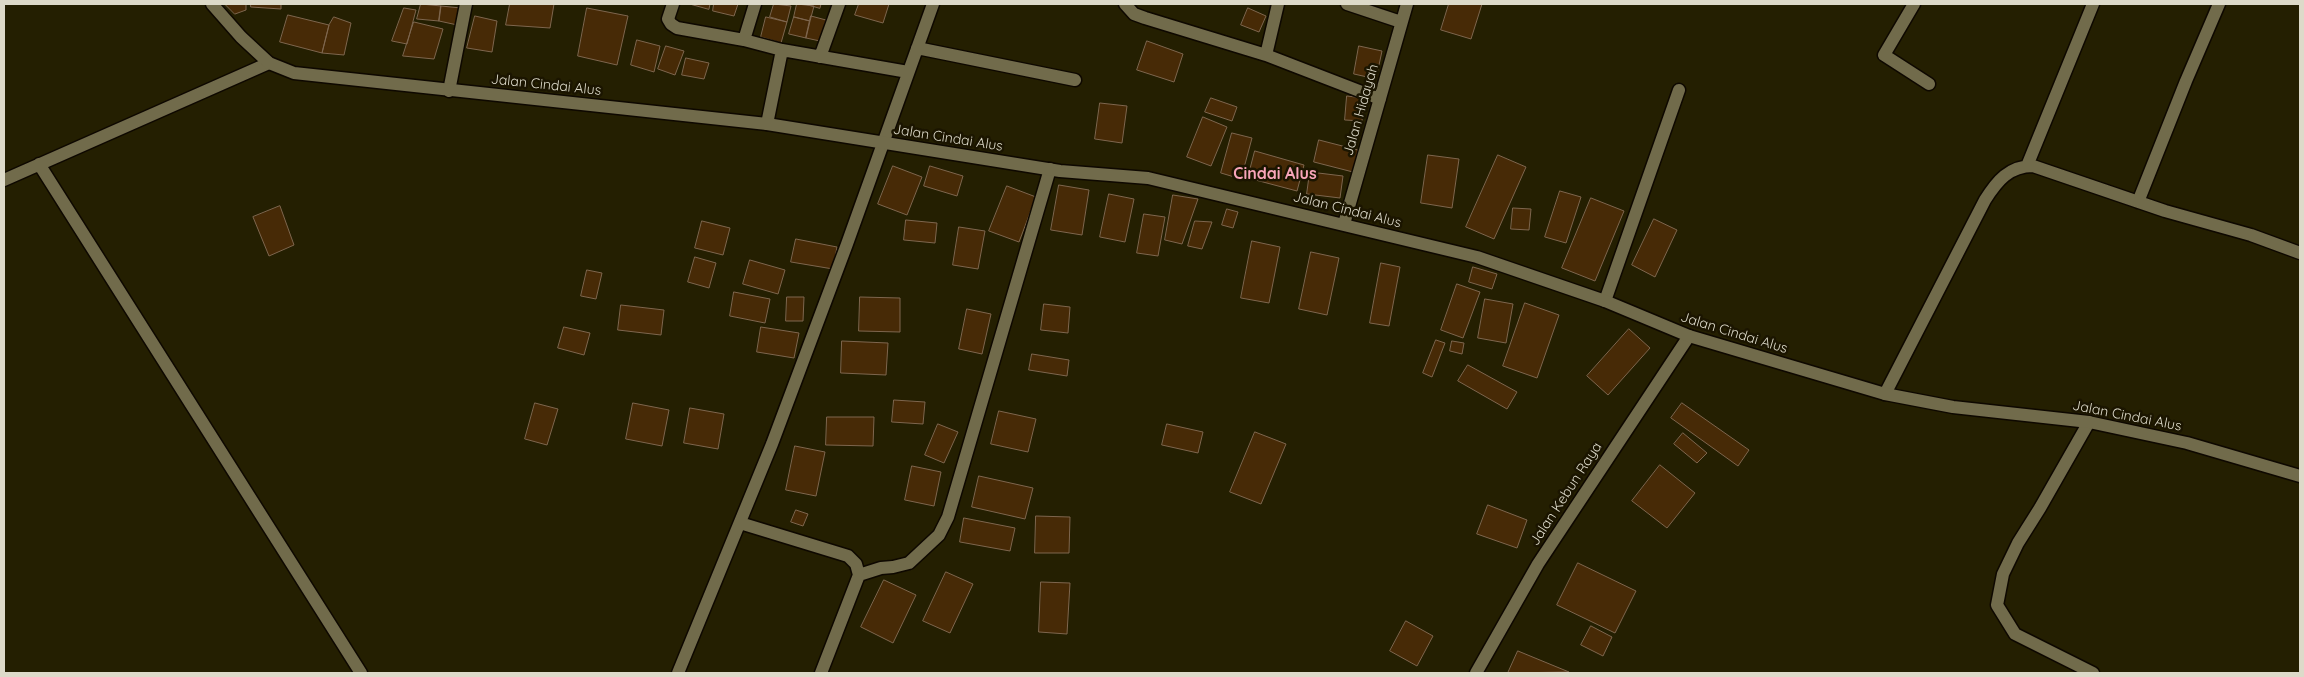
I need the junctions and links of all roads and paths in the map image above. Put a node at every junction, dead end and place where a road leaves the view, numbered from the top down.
1 (212, 4) edge
2 (466, 4) edge
3 (673, 4) edge
4 (755, 4) edge
5 (838, 4) edge
6 (933, 4) edge
7 (1125, 4) edge
8 (1278, 4) edge
9 (1347, 4) edge
10 (1407, 4) edge
11 (1914, 4) edge
12 (2094, 4) edge
13 (2219, 4) edge
14 (1400, 22) junction
15 (744, 40) junction
16 (917, 48) junction
17 (782, 50) junction
18 (1266, 55) junction
19 (820, 57) junction
20 (269, 63) junction
21 (908, 72) junction
22 (1075, 80) dead end
23 (1930, 84) dead end
24 (1679, 90) dead end
25 (449, 91) junction
26 (1380, 99) junction
27 (767, 124) junction
28 (882, 143) junction
29 (39, 164) junction
30 (2027, 166) junction
31 (1050, 169) junction
32 (4, 180) edge
33 (2138, 202) junction
34 (1344, 224) junction
35 (2300, 253) edge
36 (1605, 301) junction
37 (1689, 336) junction
38 (1885, 394) junction
39 (2089, 422) junction
40 (2300, 476) edge
41 (740, 523) junction
42 (859, 575) junction
43 (361, 673) edge
44 (678, 673) edge
45 (821, 673) edge
46 (1476, 673) edge
47 (2093, 673) edge

1 - 20 street, Jalan Cindai Alus
2 - 25 street
3 - 15 street
4 - 15 street
5 - 19 street
6 - 16 street
7 - 18 street
8 - 18 street
9 - 14 street
10 - 14 street, Jalan Hidayah
11 - 23 street
12 - 30 street
13 - 33 street
14 - 26 street, Jalan Hidayah
15 - 17 street
16 - 21 street
16 - 22 street
17 - 19 street
17 - 27 street
18 - 26 street
19 - 21 street
20 - 25 street, Jalan Cindai Alus
20 - 29 street
21 - 28 street
24 - 36 street
25 - 27 street, Jalan Cindai Alus
26 - 34 street, Jalan Hidayah
27 - 28 street, Jalan Cindai Alus
28 - 31 street, Jalan Cindai Alus
28 - 41 street
29 - 32 street
29 - 43 street
30 - 33 street
30 - 38 street
31 - 34 street, Jalan Cindai Alus
31 - 42 street
33 - 35 street
34 - 36 street, Jalan Cindai Alus
36 - 37 street, Jalan Cindai Alus
37 - 38 street, Jalan Cindai Alus
37 - 46 street, Jalan Kebun Raya
38 - 39 street, Jalan Cindai Alus
39 - 40 street, Jalan Cindai Alus
39 - 47 street
41 - 42 street
41 - 44 street
42 - 45 street

